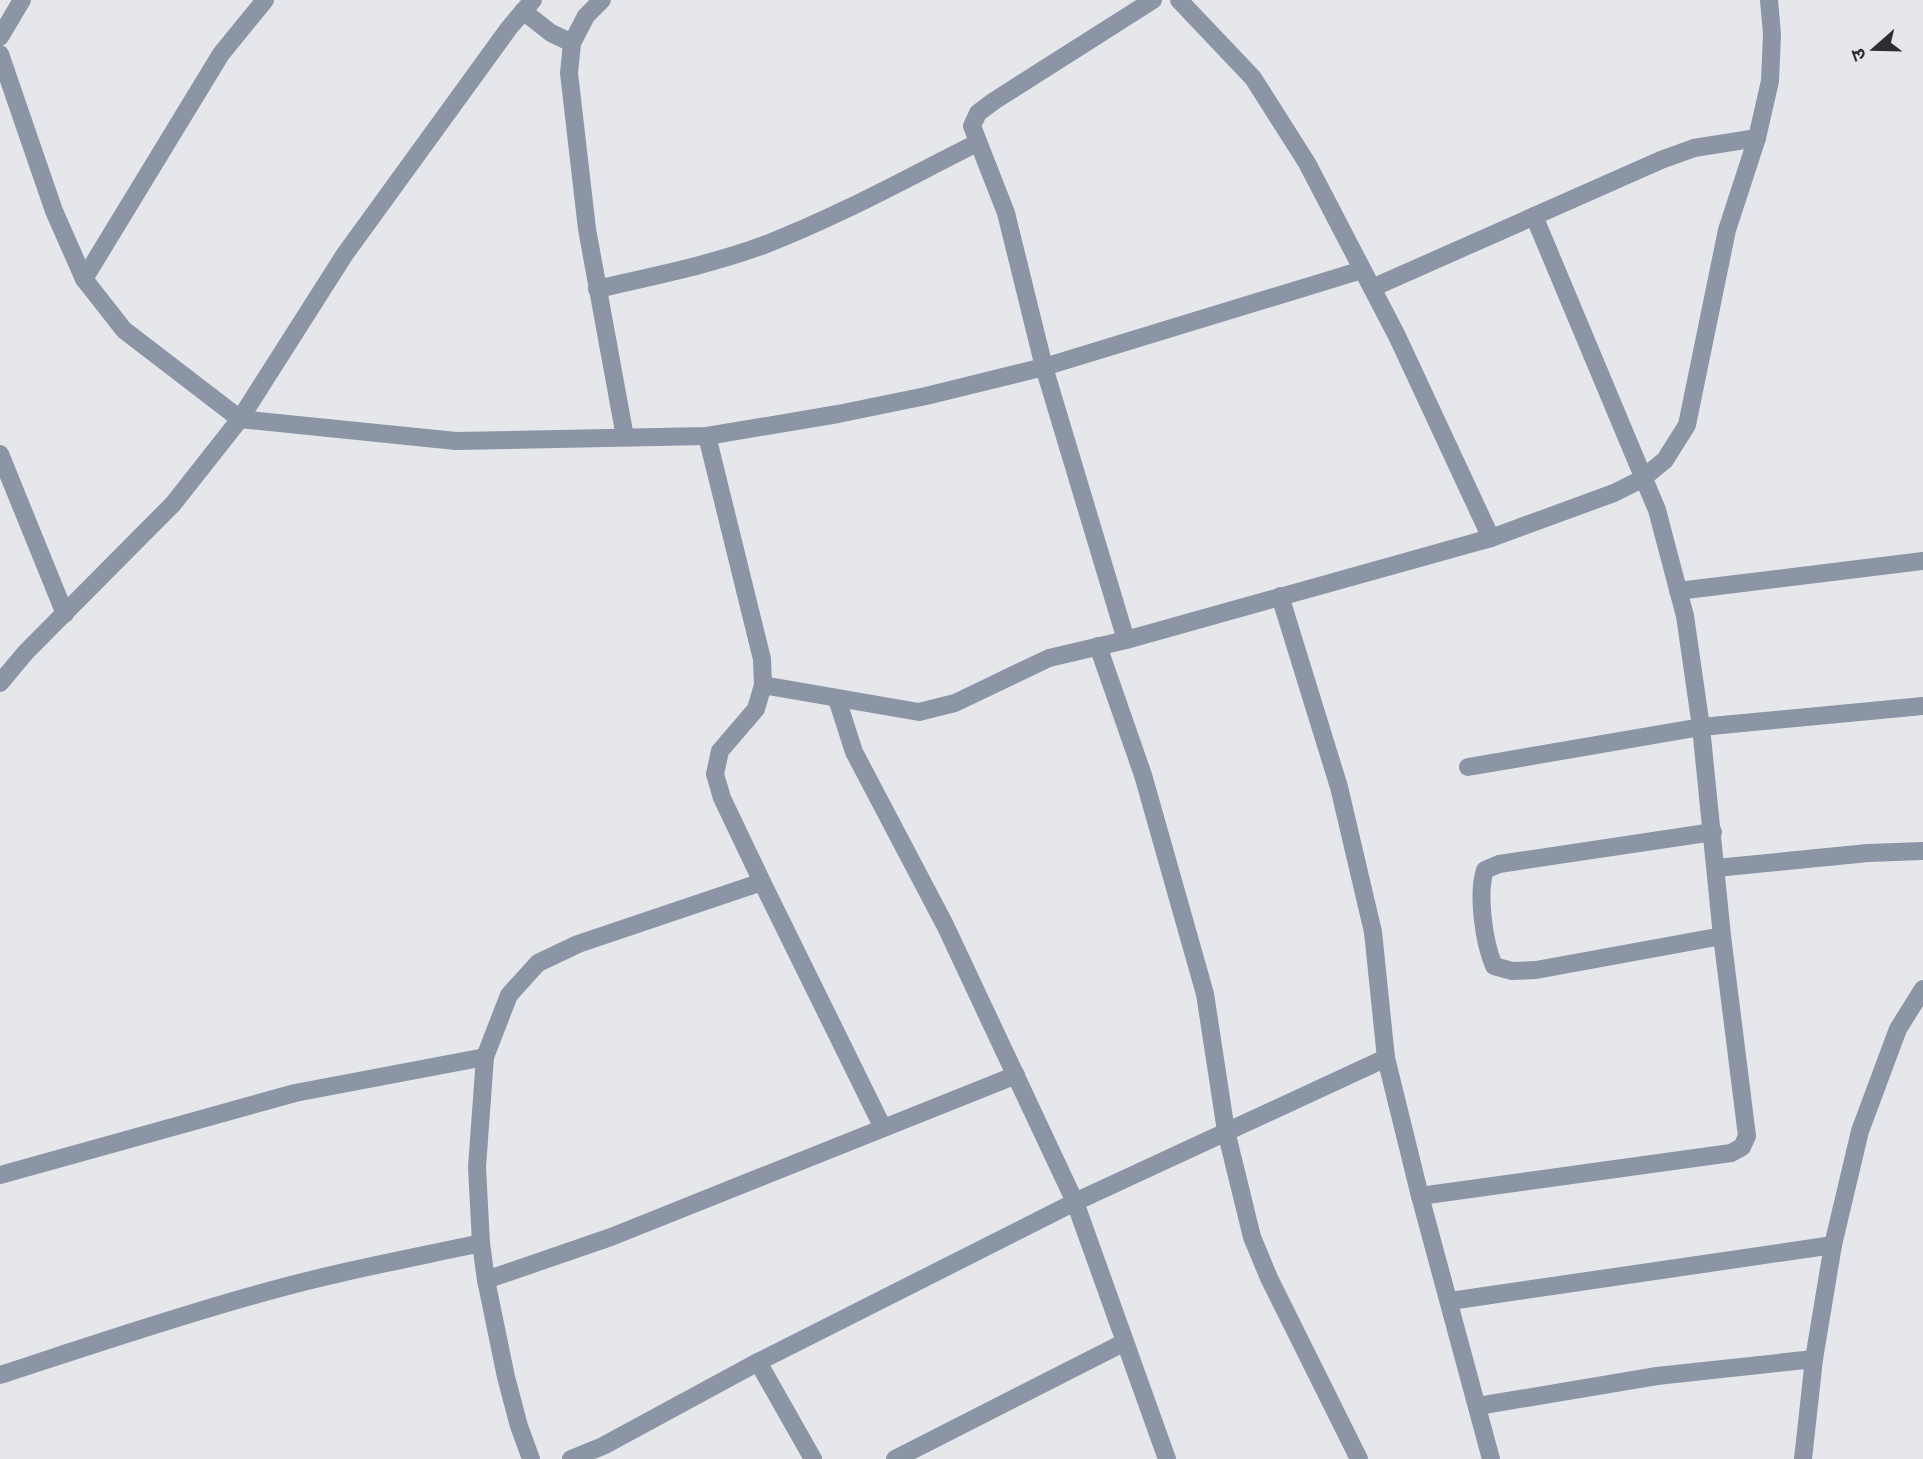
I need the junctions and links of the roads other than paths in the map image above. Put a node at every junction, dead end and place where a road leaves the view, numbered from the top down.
1 (22, 0) edge
2 (265, 0) edge
3 (602, 0) edge
4 (1153, 0) edge
5 (1179, 0) edge
6 (1769, 0) edge
7 (530, 11) edge
8 (0, 37) edge
9 (572, 43) junction
10 (0, 54) edge
11 (1756, 138) junction
12 (977, 143) junction
13 (1534, 216) junction
14 (1362, 270) junction
15 (84, 279) junction
16 (1372, 288) junction
17 (597, 289) junction
18 (1044, 367) junction
19 (240, 419) junction
20 (707, 436) junction
21 (625, 437) junction
22 (0, 454) edge
23 (1642, 479) junction
24 (1492, 538) junction
25 (1923, 561) edge
26 (1678, 591) junction
27 (1280, 597) junction
28 (65, 614) junction
29 (1126, 639) junction
30 (1098, 646) junction
31 (0, 683) edge
32 (763, 685) junction
33 (837, 699) junction
34 (1923, 706) edge
35 (1701, 727) junction
36 (1468, 766) dead end
37 (1713, 832) junction
38 (1923, 851) edge
39 (1716, 867) junction
40 (762, 882) junction
41 (1722, 936) junction
42 (1923, 989) edge
43 (485, 1057) junction
44 (1386, 1058) junction
45 (1016, 1075) junction
46 (883, 1128) junction
47 (1226, 1131) junction
48 (0, 1175) edge
49 (1420, 1196) junction
50 (1075, 1202) junction
51 (481, 1243) junction
52 (1833, 1245) junction
53 (486, 1280) junction
54 (1450, 1301) junction
55 (1125, 1342) junction
56 (1814, 1359) junction
57 (758, 1362) junction
58 (0, 1376) edge
59 (1478, 1406) junction
60 (531, 1459) edge
61 (571, 1459) edge
62 (814, 1459) edge
63 (895, 1459) edge
64 (1167, 1459) edge
65 (1359, 1459) edge
66 (1492, 1459) edge
67 (1802, 1459) edge

1 - 8 street
2 - 15 street
3 - 9 street
4 - 12 street
5 - 14 street
6 - 11 street
7 - 9 street
7 - 19 street
9 - 17 street
10 - 15 street
11 - 13 street
11 - 23 street
12 - 17 street
12 - 18 street
13 - 16 street
13 - 23 street
14 - 16 street
14 - 18 street
15 - 19 street
16 - 24 street
17 - 21 street
18 - 20 street
18 - 29 street
19 - 21 street
19 - 28 street
20 - 21 street
20 - 32 street
22 - 28 street
23 - 24 street
23 - 26 street
24 - 27 street
25 - 26 street
26 - 35 street
27 - 29 street
27 - 44 street
28 - 31 street
29 - 30 street
30 - 33 street
30 - 47 street
32 - 33 street
32 - 40 street
33 - 45 street
34 - 35 street
35 - 36 street
35 - 37 street
37 - 39 street
37 - 41 street
38 - 39 street
39 - 41 street
40 - 43 street
40 - 46 street
41 - 49 street
42 - 52 street
43 - 48 street
43 - 51 street
44 - 47 street
44 - 49 street
45 - 46 street
45 - 50 street
46 - 53 street
47 - 50 street
47 - 65 street
49 - 54 street
50 - 55 street
50 - 57 street
51 - 53 street
51 - 58 street
52 - 54 street
52 - 56 street
53 - 60 street
54 - 59 street
55 - 63 street
55 - 64 street
56 - 59 street
56 - 67 street
57 - 61 street
57 - 62 street
59 - 66 street

